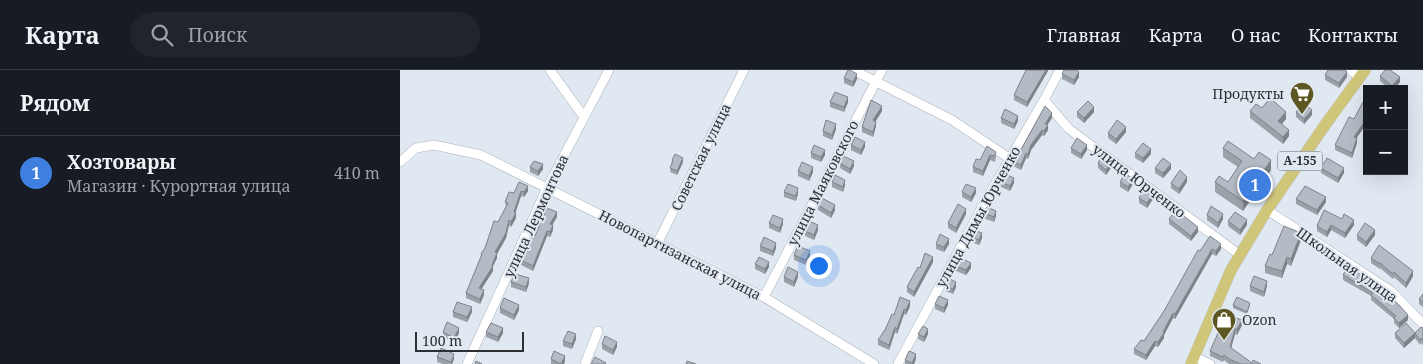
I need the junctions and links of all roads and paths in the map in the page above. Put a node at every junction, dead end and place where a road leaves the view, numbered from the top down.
1 (550, 70) edge
2 (609, 70) edge
3 (744, 70) edge
4 (853, 70) edge
5 (882, 70) edge
6 (1060, 70) edge
7 (1358, 73) edge
8 (876, 82) junction
9 (1044, 100) junction
10 (584, 117) junction
11 (1010, 158) junction
12 (400, 162) edge
13 (547, 188) junction
14 (1267, 210) junction
15 (657, 244) junction
16 (1240, 255) junction
17 (764, 297) junction
18 (1423, 324) edge
19 (598, 331) dead end
20 (1193, 360) edge
21 (466, 364) edge
22 (585, 364) edge
23 (874, 364) edge
24 (898, 364) edge
25 (1210, 364) edge

1 - 10 street
2 - 10 street, улица Лермонтова
3 - 15 street, Советская улица
4 - 8 street
5 - 8 street, улица Маяковского
6 - 9 street, улица Димы Юрченко
7 - 14 main road, А-155
8 - 11 street
8 - 17 street, улица Маяковского
9 - 11 street, улица Димы Юрченко
9 - 16 street, улица Юрченко
10 - 13 street, улица Лермонтова
11 - 24 street, улица Димы Юрченко
12 - 13 street, Новопартизанская улица
13 - 15 street, Новопартизанская улица
13 - 21 street, улица Лермонтова
14 - 16 main road, А-155
14 - 18 street, Школьная улица
15 - 17 street, Новопартизанская улица
16 - 20 main road, А-155
17 - 23 street, Новопартизанская улица
19 - 22 street
20 - 25 street

